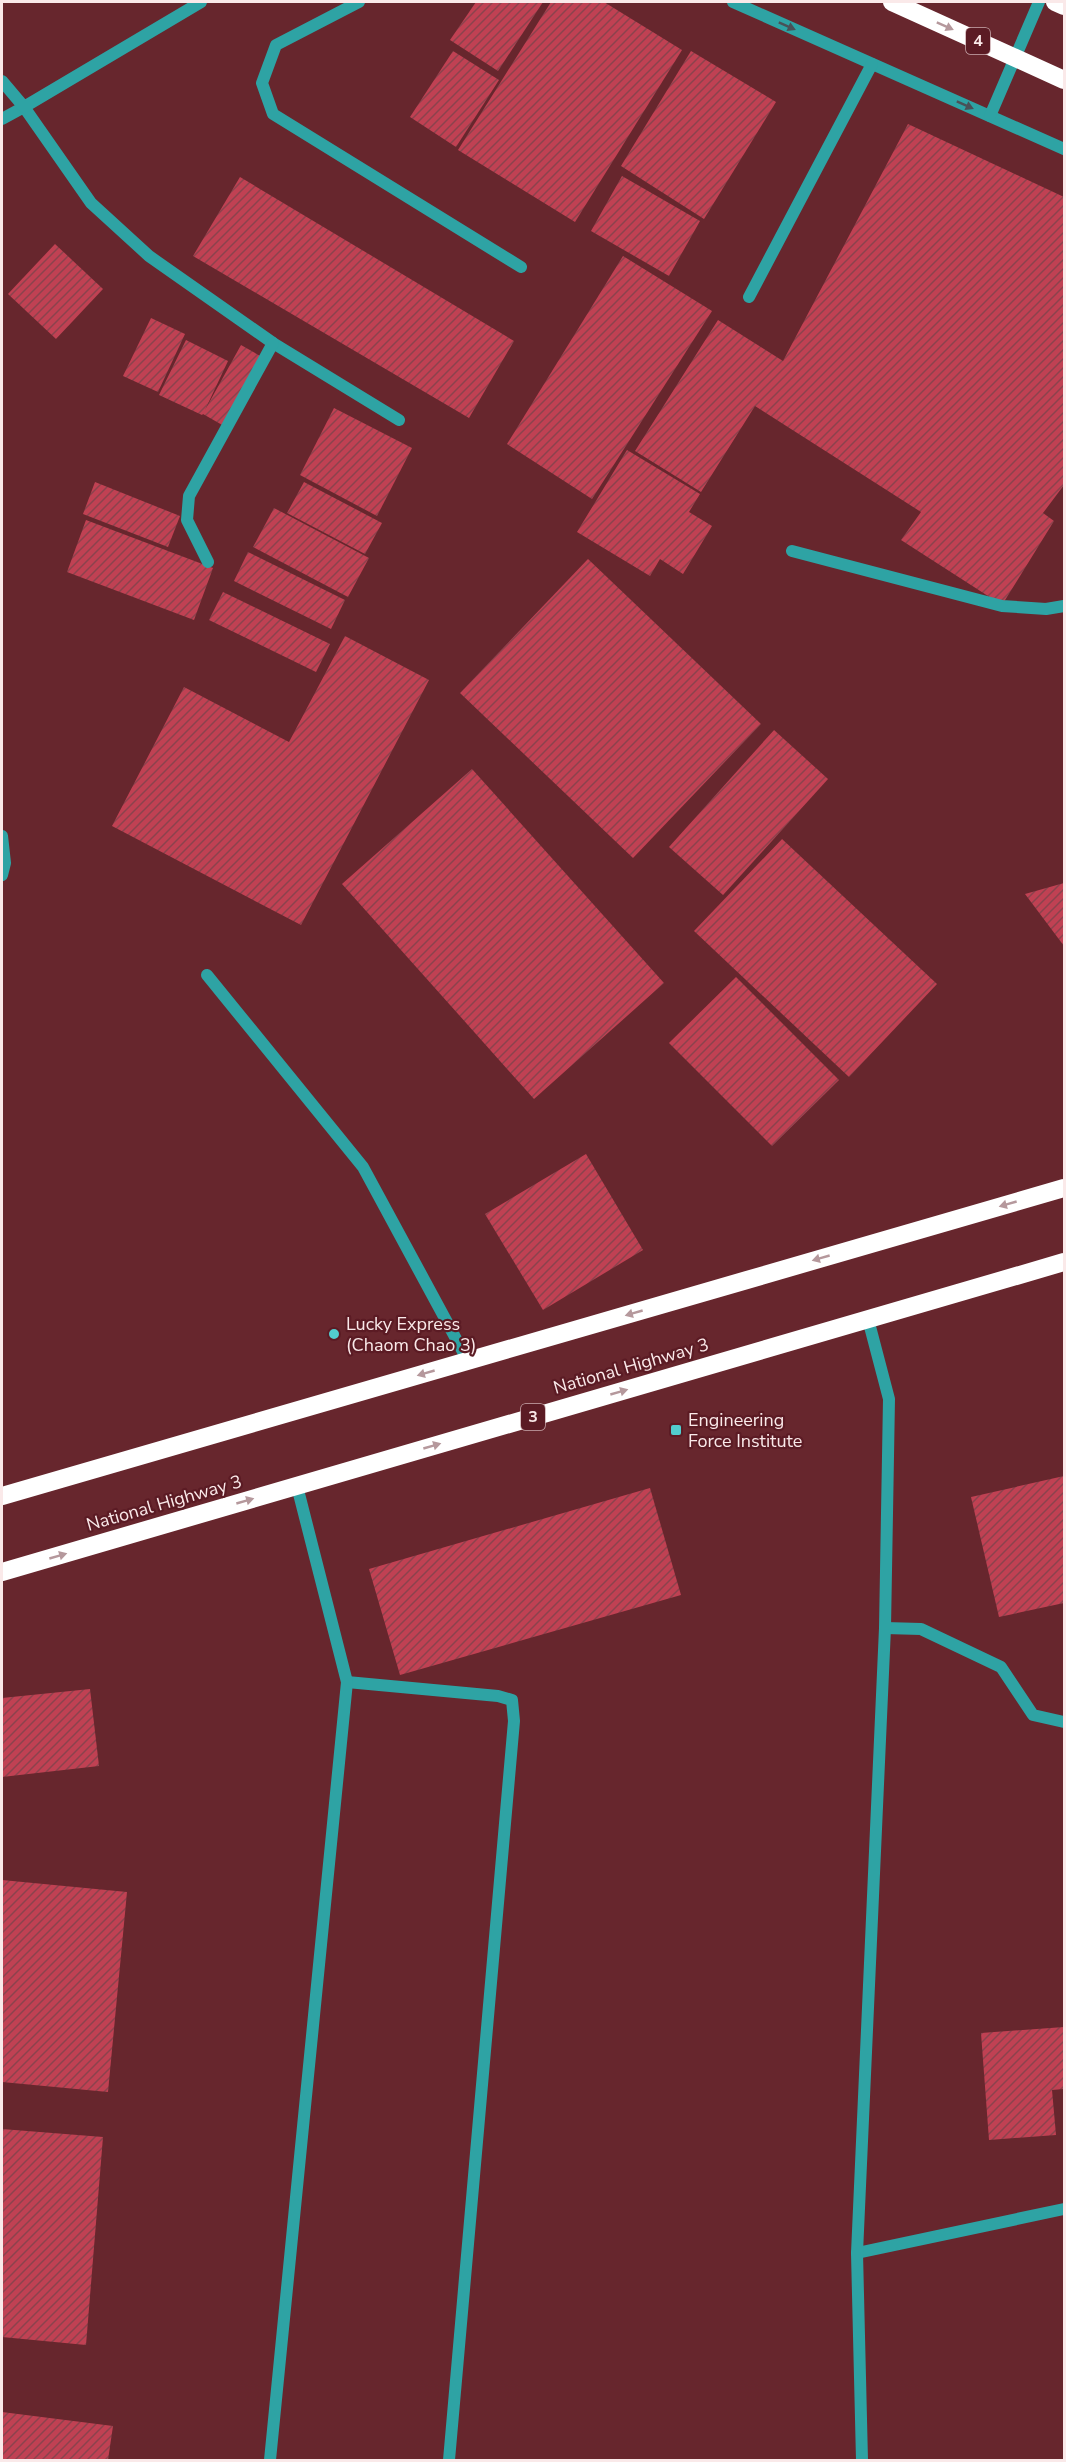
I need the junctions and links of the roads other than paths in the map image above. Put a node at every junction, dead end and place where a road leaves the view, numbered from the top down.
1 (201, 2) edge
2 (359, 2) edge
3 (734, 2) edge
4 (892, 2) edge
5 (1039, 2) edge
6 (1055, 2) edge
7 (1065, 6) edge
8 (1015, 58) junction
9 (872, 64) junction
10 (1065, 80) edge
11 (2, 81) edge
12 (24, 107) junction
13 (990, 116) junction
14 (2, 119) edge
15 (1065, 149) edge
16 (521, 267) dead end
17 (749, 297) dead end
18 (273, 343) junction
19 (399, 420) dead end
20 (792, 551) dead end
21 (208, 561) dead end
22 (1065, 606) edge
23 (2, 836) edge
24 (2, 874) edge
25 (207, 975) dead end
26 (1065, 1188) edge
27 (1065, 1262) edge
28 (868, 1319) junction
29 (468, 1361) junction
30 (297, 1486) junction
31 (2, 1496) edge
32 (2, 1572) edge
33 (885, 1628) junction
34 (347, 1682) junction
35 (1065, 1722) edge
36 (1065, 2209) edge
37 (857, 2253) junction
38 (270, 2460) edge
39 (449, 2460) edge
40 (862, 2460) edge

1 - 12 street
2 - 16 street
3 -> 9 street
4 -> 8 highway, 4
5 - 8 street
6 - 7 highway
8 - 10 highway, 4
8 - 13 street
9 -> 13 street
9 - 17 street
11 - 12 street
12 - 14 street
12 - 18 street
13 - 15 street
18 - 19 street
18 - 21 street
20 - 22 street
23 - 24 street
25 - 29 street
26 -> 29 highway
27 - 28 highway, National Highway 3 / 3
30 -> 28 highway, National Highway 3 / 3
28 - 33 street
29 -> 31 highway
32 -> 30 highway, National Highway 3 / 3
30 - 34 street
33 - 35 street
33 - 37 street
34 - 38 street
34 - 39 street
36 - 37 street
37 - 40 street

